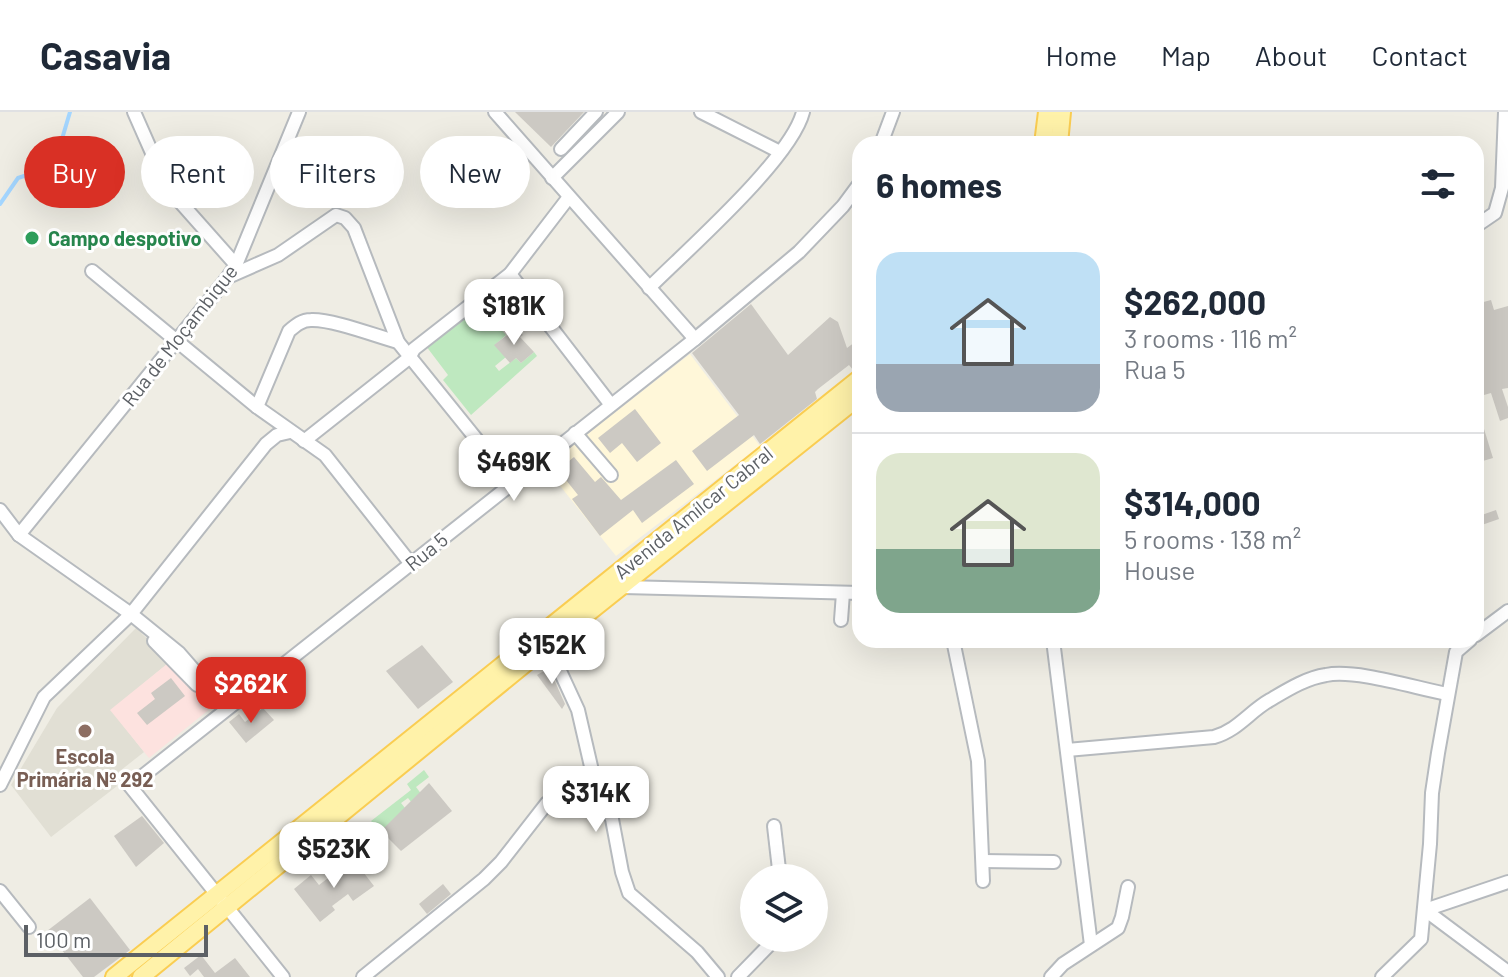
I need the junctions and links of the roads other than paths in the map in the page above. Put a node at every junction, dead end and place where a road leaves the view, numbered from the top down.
1 (134, 112) edge
2 (299, 112) edge
3 (495, 112) edge
4 (596, 112) edge
5 (618, 112) edge
6 (701, 112) edge
7 (803, 112) edge
8 (893, 112) edge
9 (1047, 112) edge
10 (1062, 112) edge
11 (1505, 112) edge
12 (884, 136) edge
13 (1044, 136) edge
14 (1060, 136) edge
15 (561, 149) dead end
16 (780, 152) junction
17 (552, 178) junction
18 (852, 194) edge
19 (569, 197) junction
20 (1484, 221) edge
21 (92, 271) dead end
22 (232, 271) junction
23 (510, 274) junction
24 (649, 288) junction
25 (695, 339) junction
26 (178, 341) junction
27 (398, 342) junction
28 (409, 358) junction
29 (852, 384) edge
30 (852, 402) edge
31 (611, 405) junction
32 (257, 407) junction
33 (290, 432) junction
34 (575, 433) junction
35 (304, 441) junction
36 (611, 475) dead end
37 (511, 482) junction
38 (0, 510) edge
39 (19, 535) junction
40 (411, 564) junction
41 (623, 587) junction
42 (843, 593) junction
43 (852, 593) edge
44 (1508, 611) edge
45 (131, 614) junction
46 (841, 620) dead end
47 (138, 626) dead end
48 (1484, 629) edge
49 (548, 645) junction
50 (955, 648) edge
51 (1054, 648) edge
52 (1461, 648) edge
53 (1447, 694) junction
54 (227, 708) junction
55 (1067, 750) junction
56 (593, 775) junction
57 (1, 781) edge
58 (130, 782) junction
59 (774, 826) dead end
60 (983, 861) junction
61 (1054, 862) dead end
62 (778, 864) edge
63 (983, 881) dead end
64 (1508, 882) edge
65 (1128, 887) dead end
66 (0, 891) edge
67 (217, 894) junction
68 (229, 907) junction
69 (1425, 910) junction
70 (29, 927) dead end
71 (1091, 945) junction
72 (762, 952) edge
73 (1396, 971) edge
74 (1508, 972) edge
75 (114, 977) edge
76 (141, 977) edge
77 (283, 977) edge
78 (363, 977) edge
79 (718, 977) edge
80 (738, 977) edge
81 (1051, 977) edge
82 (1382, 977) edge

1 - 22 street
2 - 22 street, Rua de Moçambique
3 - 17 street
4 - 15 street
5 - 17 street
6 - 16 street
7 - 16 street
8 - 12 street
9 - 13 main road
10 - 14 main road
11 - 20 street
16 - 24 street
17 - 19 street
18 - 25 street, Rua 5
19 - 23 street
19 - 24 street
21 - 26 street
22 - 26 street, Rua de Moçambique
22 - 27 street
23 - 28 street
23 - 31 street
24 - 25 street
25 - 31 street, Rua 5
26 - 32 street
26 - 39 street, Rua de Moçambique
27 - 28 street
27 - 32 street
28 - 35 street
28 - 37 street
29 - 67 main road, Avenida Amílcar Cabral
30 - 41 main road, Avenida Amílcar Cabral
31 - 34 street, Rua 5
32 - 33 street
33 - 35 street
33 - 45 street
34 - 36 street
34 - 37 street, Rua 5
35 - 40 street
37 - 40 street, Rua 5
38 - 39 street
39 - 45 street
40 - 54 street, Rua 5
41 - 42 street
41 - 49 main road, Avenida Amílcar Cabral
42 - 43 street
42 - 46 street
44 - 48 street
45 - 54 street
45 - 57 street
47 - 58 street
49 - 56 street
49 - 68 main road, Avenida Amílcar Cabral
50 - 60 street
51 - 55 street
52 - 53 street
53 - 55 street
53 - 69 street
54 - 58 street, Rua 5
55 - 71 street
56 - 78 street
56 - 79 street
58 - 67 street
59 - 62 street
60 - 61 street
60 - 63 street
64 - 69 street
65 - 71 street
66 - 70 street
67 - 68 street
67 - 75 main road, Avenida Amílcar Cabral
68 - 76 main road, Avenida Amílcar Cabral
68 - 77 street
69 - 73 street
69 - 74 street
71 - 81 street
72 - 80 street
73 - 82 street

